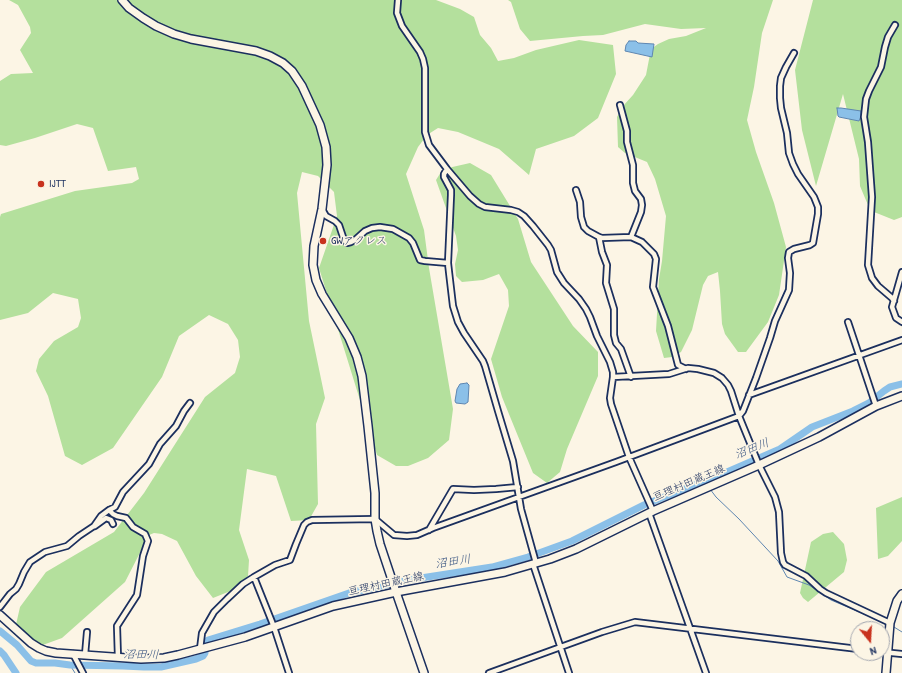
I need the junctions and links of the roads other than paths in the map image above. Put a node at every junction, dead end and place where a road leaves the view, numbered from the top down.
1 (122, 0) edge
2 (398, 0) edge
3 (894, 25) dead end
4 (794, 53) dead end
5 (620, 105) dead end
6 (447, 169) junction
7 (576, 190) dead end
8 (322, 209) junction
9 (599, 237) junction
10 (631, 237) junction
11 (448, 263) junction
12 (902, 272) edge
13 (894, 301) junction
14 (848, 322) dead end
15 (902, 322) edge
16 (902, 340) edge
17 (859, 355) junction
18 (686, 369) junction
19 (613, 377) junction
20 (631, 377) junction
21 (749, 395) junction
22 (902, 396) edge
23 (190, 403) dead end
24 (876, 406) junction
25 (739, 416) junction
26 (629, 457) junction
27 (759, 465) junction
28 (518, 487) junction
29 (519, 497) junction
30 (109, 510) junction
31 (651, 512) junction
32 (375, 519) junction
33 (113, 524) dead end
34 (94, 526) junction
35 (429, 530) junction
36 (534, 564) junction
37 (254, 577) junction
38 (396, 592) junction
39 (902, 594) edge
40 (0, 607) edge
41 (0, 615) edge
42 (886, 621) edge
43 (890, 623) edge
44 (274, 627) junction
45 (689, 629) junction
46 (87, 632) dead end
47 (204, 648) junction
48 (560, 648) junction
49 (850, 648) edge
50 (890, 653) edge
51 (73, 654) junction
52 (902, 654) edge
53 (85, 655) junction
54 (118, 658) junction
55 (885, 661) edge
56 (82, 671) edge
57 (289, 673) edge
58 (424, 673) edge
59 (489, 673) edge
60 (569, 673) edge
61 (706, 673) edge
62 (886, 673) edge

1 - 8 main road
2 - 6 street
3 - 13 street
4 - 21 street
5 - 10 street
6 - 11 street
6 - 19 street
7 - 9 street
8 - 11 street
8 - 32 main road
9 - 10 street
9 - 20 street
10 - 18 street
11 - 28 street
12 - 13 street
13 - 15 street
14 - 17 street
16 - 17 street
17 - 21 street
17 - 24 street
18 - 20 street
18 - 25 street
19 - 20 street
19 - 26 street
21 - 25 street
22 - 24 main road, 亘理村田蔵王線
23 - 30 street
24 - 27 main road, 亘理村田蔵王線
25 - 26 street
25 - 27 street
26 - 29 street
26 - 31 street
27 - 31 main road, 亘理村田蔵王線
27 - 42 street
28 - 29 street
28 - 35 street
29 - 35 street
29 - 36 street
30 - 34 street
30 - 54 street
31 - 36 main road, 亘理村田蔵王線
31 - 45 street
32 - 35 street
32 - 37 street
32 - 38 main road
33 - 34 street
34 - 40 street
36 - 38 main road, 亘理村田蔵王線
36 - 48 street
37 - 44 street
37 - 47 street
38 - 44 main road, 亘理村田蔵王線
38 - 58 main road
39 - 43 main road
41 - 51 main road, 亘理村田蔵王線
44 - 47 main road, 亘理村田蔵王線
44 - 57 street
45 - 48 street
45 - 49 street
45 - 61 street
46 - 53 street
47 - 54 main road, 亘理村田蔵王線
48 - 59 street
48 - 60 street
50 - 52 street
51 - 53 main road, 亘理村田蔵王線
51 - 56 street
53 - 54 main road, 亘理村田蔵王線
55 - 62 main road

